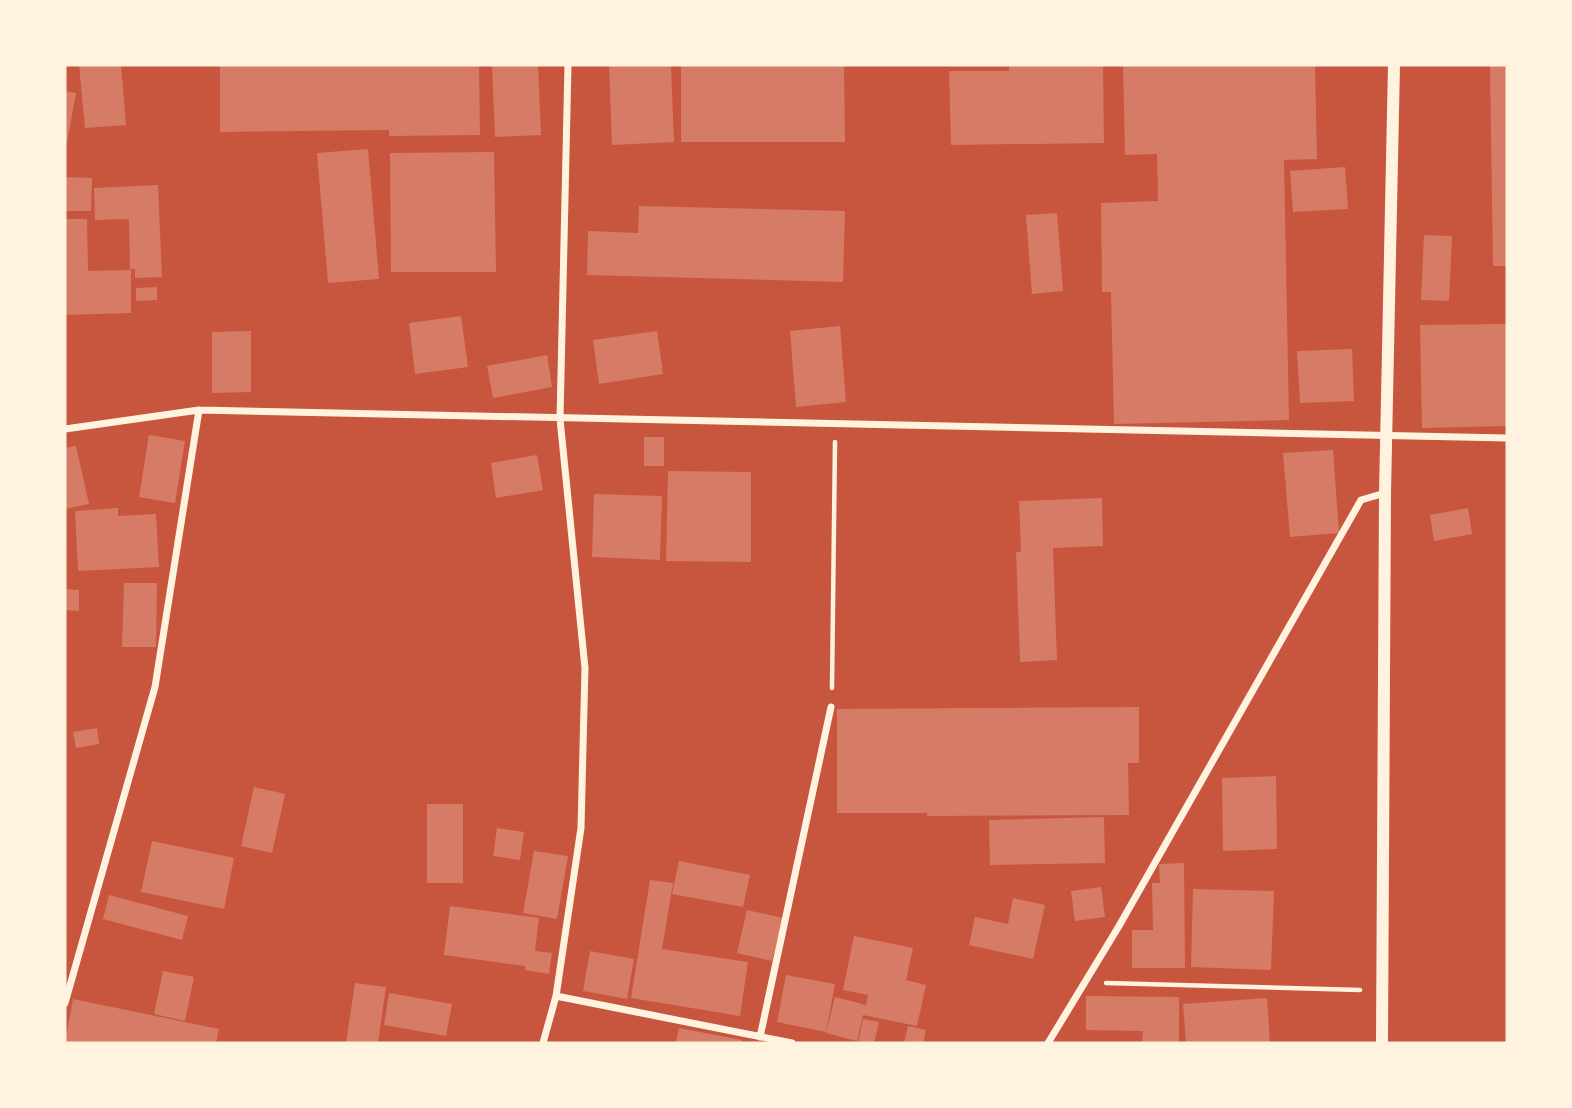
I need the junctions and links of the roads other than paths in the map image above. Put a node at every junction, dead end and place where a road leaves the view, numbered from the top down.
1 (568, 65) edge
2 (1394, 65) edge
3 (199, 410) junction
4 (560, 419) junction
5 (65, 429) edge
6 (1386, 436) junction
7 (1507, 438) edge
8 (1385, 493) junction
9 (831, 707) road end
10 (556, 996) junction
11 (65, 1003) edge
12 (760, 1037) junction
13 (543, 1043) edge
14 (792, 1043) edge
15 (1048, 1043) edge
16 (1382, 1043) edge

1 - 4 street
2 - 6 street
3 - 4 street
3 - 5 street
3 - 11 street
4 - 6 street
4 - 10 street
6 - 7 street
6 - 8 street
8 - 15 street
8 - 16 street
9 - 12 street
10 - 12 street
10 - 13 street
12 - 14 street

